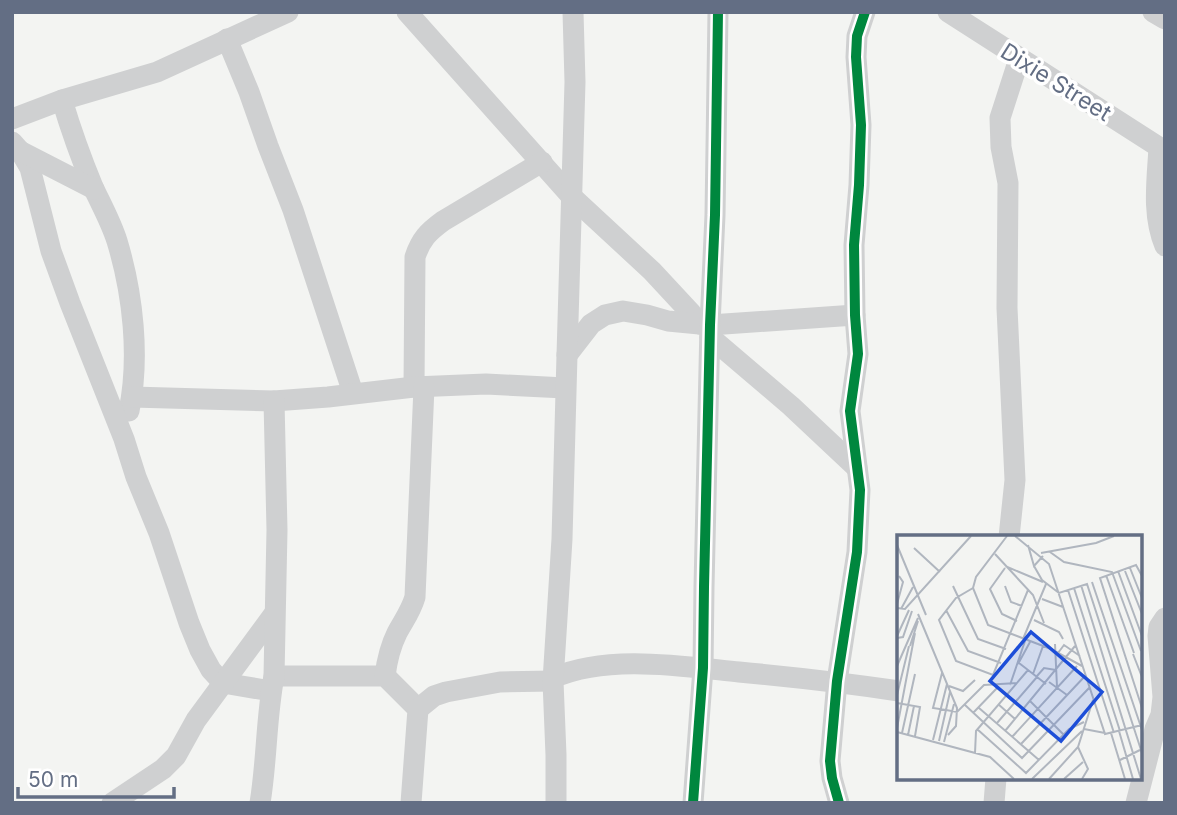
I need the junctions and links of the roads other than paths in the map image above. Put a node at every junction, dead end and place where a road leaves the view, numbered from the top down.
1 (288, 12) edge
2 (407, 12) edge
3 (428, 12) edge
4 (573, 12) edge
5 (718, 12) edge
6 (865, 12) edge
7 (948, 12) edge
8 (1153, 12) edge
9 (1165, 19) edge
10 (427, 35) junction
11 (227, 39) junction
12 (1019, 59) junction
13 (62, 100) junction
14 (12, 119) edge
15 (16, 147) edge
16 (1162, 150) edge
17 (542, 162) junction
18 (94, 189) junction
19 (571, 196) junction
20 (1165, 246) edge
21 (855, 315) junction
22 (706, 329) junction
23 (567, 355) junction
24 (419, 387) junction
25 (565, 388) junction
26 (353, 393) junction
27 (132, 397) junction
28 (274, 401) junction
29 (124, 439) junction
30 (857, 468) junction
31 (1009, 535) edge
32 (274, 614) junction
33 (1165, 618) edge
34 (1149, 650) edge
35 (703, 668) junction
36 (384, 676) junction
37 (553, 679) junction
38 (837, 681) junction
39 (223, 683) junction
40 (272, 684) junction
41 (897, 691) edge
42 (418, 709) junction
43 (1147, 728) edge
44 (1142, 762) edge
45 (996, 780) edge
46 (1139, 780) edge
47 (121, 800) edge
48 (260, 803) edge
49 (411, 803) edge
50 (556, 803) edge
51 (693, 803) edge
52 (839, 803) edge
53 (994, 803) edge
54 (1136, 803) edge

1 - 11 street
2 - 10 street
3 - 10 street
4 - 19 street
5 - 22 street
6 - 21 street
7 - 12 street, Dixie Street
8 - 9 street
10 - 17 street
11 - 13 street
11 - 26 street
12 - 16 street, Dixie Street
12 - 31 street
13 - 14 street
13 - 18 street
15 - 18 street
15 - 29 street
16 - 20 street
17 - 19 street
17 - 24 street
18 - 27 street
19 - 22 street
19 - 23 street
21 - 22 street
21 - 30 street
22 - 23 street
22 - 30 street
22 - 35 street
23 - 25 street
24 - 25 street
24 - 26 street
24 - 36 street
25 - 37 street
26 - 28 street
27 - 28 street
27 - 29 street
28 - 32 street
29 - 39 street
30 - 38 street
32 - 39 street
32 - 40 street
33 - 34 street
34 - 43 street
35 - 37 street
35 - 38 street
35 - 51 street
36 - 40 street
36 - 42 street
37 - 42 street
37 - 50 street
38 - 41 street
38 - 52 street
39 - 40 street
39 - 47 street
40 - 48 street
42 - 49 street
43 - 44 street
45 - 53 street
46 - 54 street

